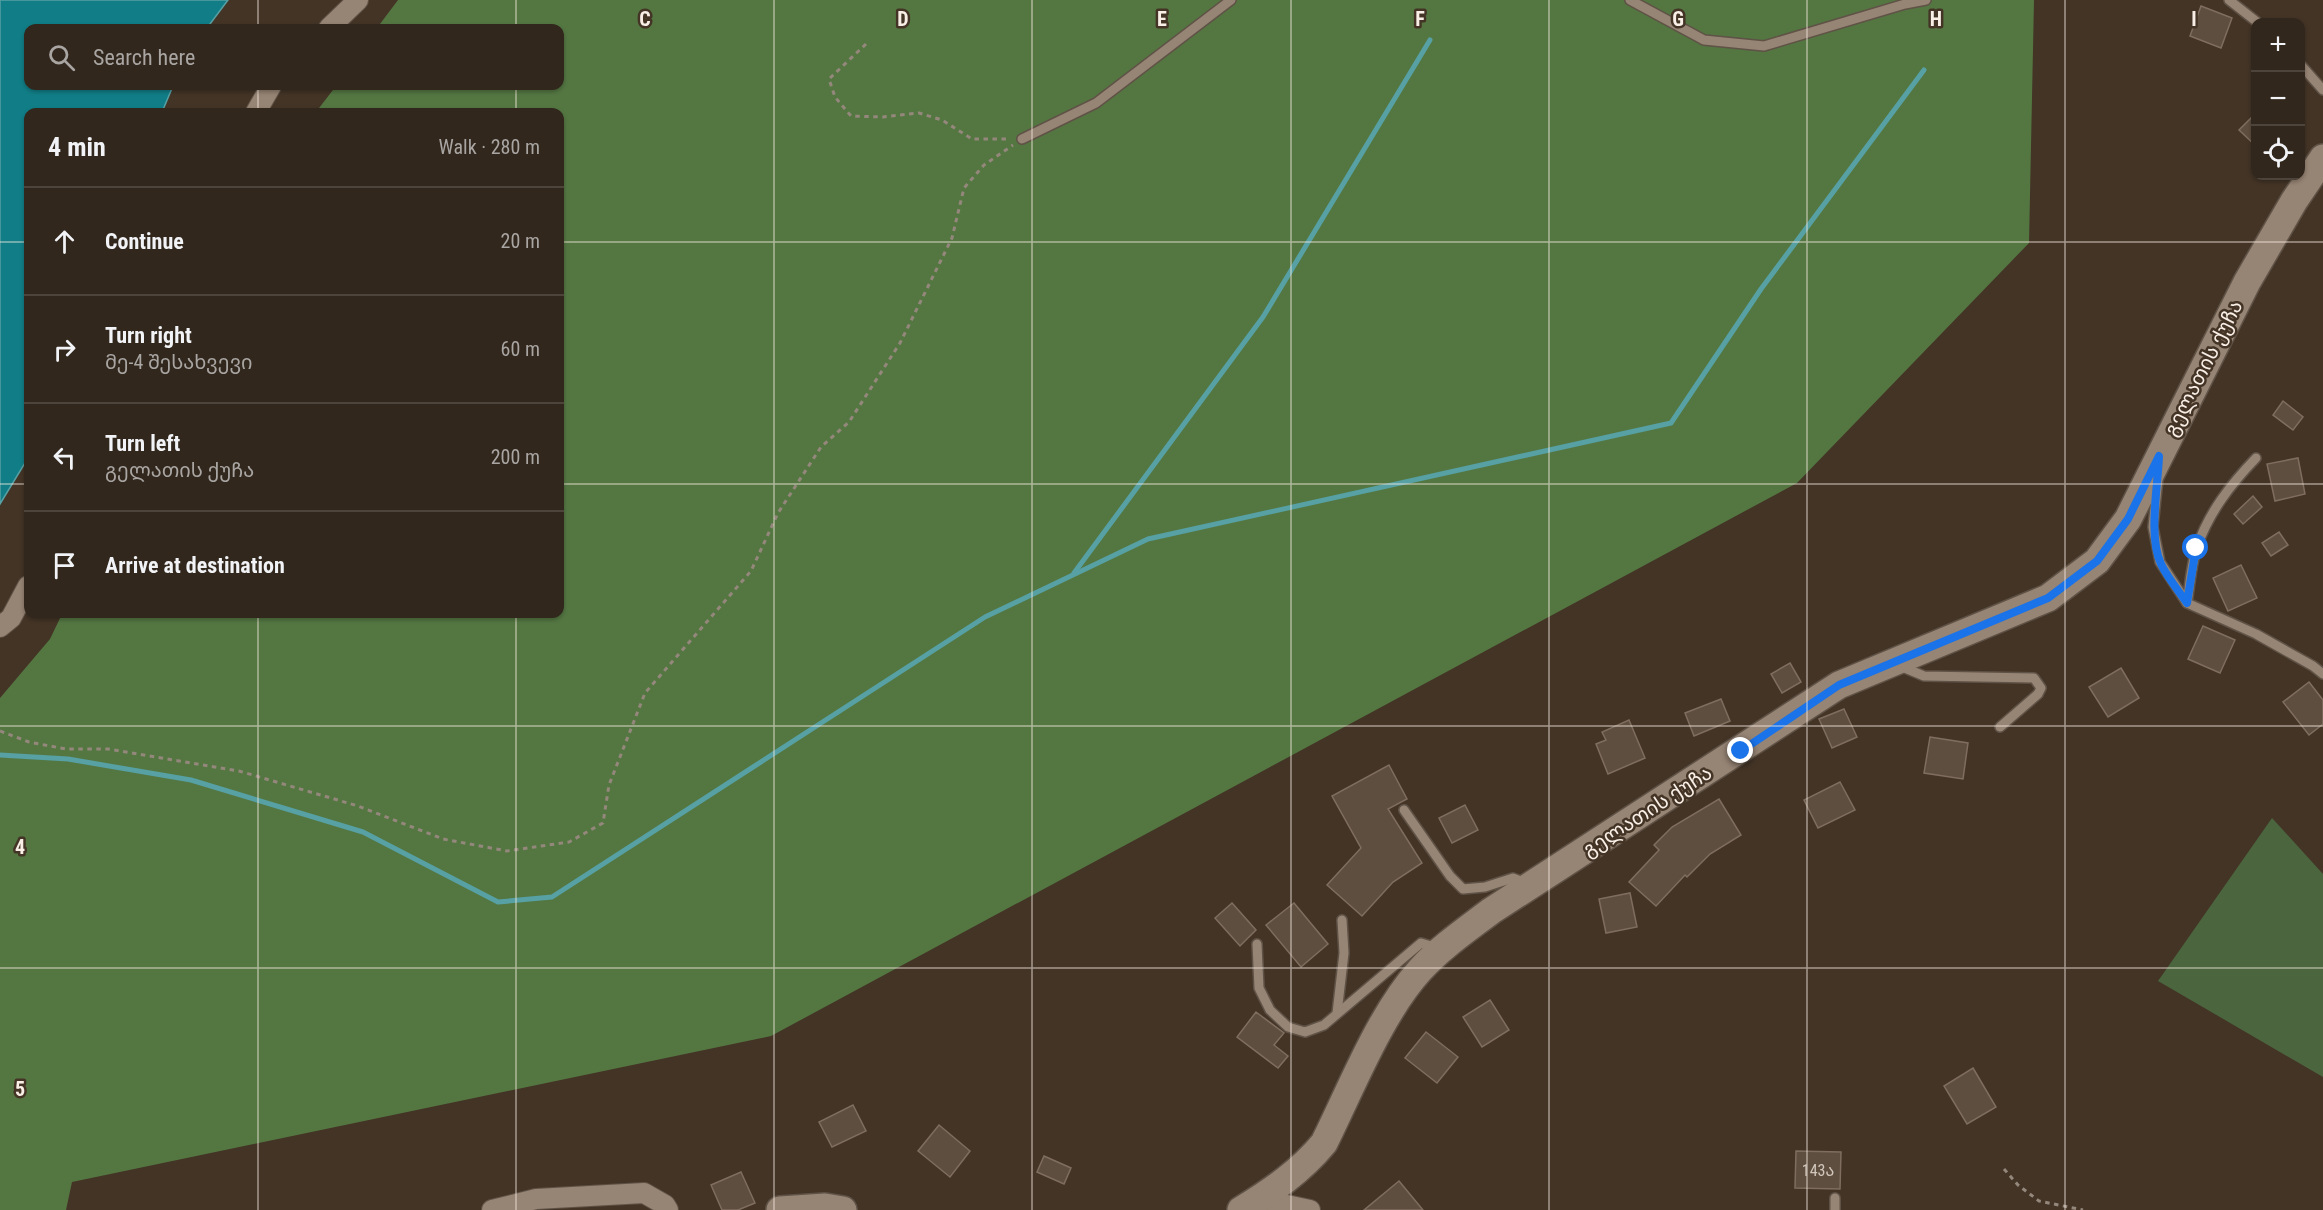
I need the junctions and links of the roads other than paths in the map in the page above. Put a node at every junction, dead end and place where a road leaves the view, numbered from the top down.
1 (358, 0) edge
2 (1231, 0) edge
3 (1630, 0) edge
4 (1926, 0) edge
5 (2229, 0) edge
6 (2252, 18) edge
7 (333, 24) edge
8 (2305, 69) edge
9 (270, 90) edge
10 (2323, 90) edge
11 (258, 108) edge
12 (1022, 139) road end
13 (2323, 158) edge
14 (2159, 456) junction
15 (2256, 458) dead end
16 (24, 594) edge
17 (2187, 603) junction
18 (0, 627) edge
19 (1893, 663) junction
20 (2323, 674) edge
21 (2000, 727) dead end
22 (1404, 810) dead end
23 (1532, 885) junction
24 (1342, 920) dead end
25 (1257, 944) dead end
26 (1440, 949) junction
27 (1337, 1013) junction
28 (1835, 1198) dead end
29 (1250, 1205) edge
30 (492, 1210) edge
31 (669, 1210) edge
32 (780, 1210) edge
33 (843, 1210) edge
34 (1310, 1210) edge
35 (1835, 1210) edge

1 - 7 street
2 - 12 lane
3 - 4 lane
5 - 6 lane
8 - 10 lane
9 - 11 street
13 - 14 main road, გელათის ქუჩა
14 - 17 lane
14 - 19 main road, გელათის ქუჩა
15 - 17 lane
16 - 18 street
17 - 20 lane
19 - 21 lane
19 - 23 main road, გელათის ქუჩა
22 - 23 lane
23 - 26 main road, გელათის ქუჩა
24 - 27 lane
25 - 27 lane
26 - 27 lane
26 - 29 main road, გელათის ქუჩა
28 - 35 lane
29 - 34 street
30 - 31 street
32 - 33 main road

